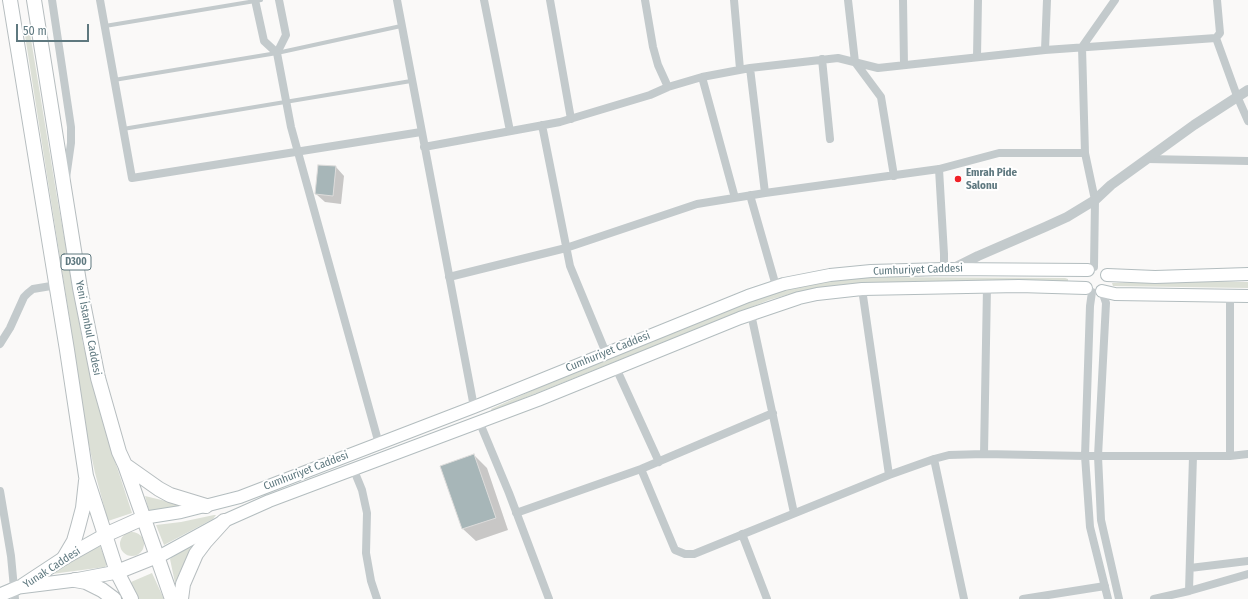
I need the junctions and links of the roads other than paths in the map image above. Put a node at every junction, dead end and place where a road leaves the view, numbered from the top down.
1 (10, 0) edge
2 (34, 0) edge
3 (52, 0) edge
4 (100, 0) edge
5 (257, 0) edge
6 (279, 0) edge
7 (397, 0) edge
8 (484, 0) edge
9 (550, 0) edge
10 (645, 0) edge
11 (734, 0) edge
12 (848, 0) edge
13 (903, 0) edge
14 (978, 0) edge
15 (1047, 0) edge
16 (1115, 0) edge
17 (1217, 0) edge
18 (105, 26) junction
19 (402, 26) junction
20 (1216, 38) junction
21 (1082, 47) junction
22 (1045, 50) junction
23 (277, 53) junction
24 (977, 57) junction
25 (822, 59) junction
26 (855, 62) junction
27 (904, 65) junction
28 (750, 68) junction
29 (740, 69) junction
30 (702, 77) junction
31 (114, 80) junction
32 (411, 81) junction
33 (668, 87) junction
34 (1248, 90) edge
35 (1237, 96) junction
36 (286, 102) junction
37 (571, 119) junction
38 (1248, 120) edge
39 (542, 125) junction
40 (123, 129) junction
41 (510, 131) junction
42 (421, 132) junction
43 (830, 139) dead end
44 (424, 147) junction
45 (298, 151) junction
46 (1085, 153) junction
47 (1147, 159) junction
48 (1248, 161) edge
49 (939, 169) junction
50 (894, 176) junction
51 (64, 190) junction
52 (765, 192) junction
53 (750, 195) junction
54 (734, 198) junction
55 (1095, 200) junction
56 (566, 248) junction
57 (948, 269) junction
58 (1091, 269) junction
59 (1248, 274) edge
60 (1107, 275) junction
61 (449, 277) junction
62 (57, 285) junction
63 (776, 286) junction
64 (987, 287) junction
65 (862, 289) junction
66 (1093, 290) junction
67 (1230, 296) junction
68 (1248, 296) edge
69 (751, 314) junction
70 (0, 344) edge
71 (606, 353) junction
72 (616, 368) junction
73 (474, 407) junction
74 (772, 413) junction
75 (479, 421) junction
76 (379, 444) junction
77 (984, 454) junction
78 (1248, 454) edge
79 (1085, 456) junction
80 (1098, 456) junction
81 (1194, 456) junction
82 (1230, 456) junction
83 (934, 459) junction
84 (659, 462) junction
85 (125, 465) junction
86 (354, 468) junction
87 (641, 469) junction
88 (889, 475) junction
89 (86, 476) junction
90 (0, 491) edge
91 (206, 506) junction
92 (794, 513) junction
93 (516, 514) junction
94 (143, 518) junction
95 (224, 521) junction
96 (742, 534) junction
97 (105, 535) junction
98 (157, 556) junction
99 (64, 558) junction
100 (1248, 561) edge
101 (1190, 568) junction
102 (117, 572) junction
103 (1248, 574) edge
104 (75, 580) junction
105 (1105, 586) junction
106 (1189, 591) junction
107 (16, 592) edge
108 (0, 595) edge
109 (114, 599) edge
110 (130, 599) edge
111 (172, 599) edge
112 (181, 599) edge
113 (376, 599) edge
114 (549, 599) edge
115 (767, 599) edge
116 (964, 599) edge
117 (1023, 599) edge
118 (1108, 599) edge
119 (1119, 599) edge
120 (1154, 599) edge

1 - 62 highway, Yeni İstanbul Caddesi / D300
2 - 51 highway, Yeni İstanbul Caddesi / D300
3 - 51 street
4 - 18 street
5 - 18 lane
5 - 23 street
6 - 23 street
7 - 19 street
8 - 41 street
9 - 37 street
10 - 33 street
11 - 29 street
12 - 26 street
13 - 27 street
14 - 24 street
15 - 22 street
16 - 21 street
17 - 20 street
18 - 31 street
19 - 23 lane
19 - 32 street
20 - 21 street
20 - 35 street
21 - 22 street
21 - 46 street
22 - 24 street
23 - 31 lane
23 - 36 street
24 - 27 street
25 - 26 street
25 - 28 street
25 - 43 street
26 - 27 street
26 - 50 street
28 - 29 street
28 - 52 street
29 - 30 street
30 - 33 street
30 - 54 street
31 - 40 street
32 - 36 lane
32 - 42 street
33 - 37 street
34 - 35 street
35 - 38 street
35 - 47 street
36 - 40 lane
36 - 45 street
37 - 39 street
39 - 41 street
39 - 56 street
40 - 45 street
41 - 44 street
42 - 44 street
42 - 45 street
44 - 61 street
45 - 76 street
46 - 49 street
46 - 55 street
47 - 48 street
47 - 55 street
49 - 50 street
49 - 57 street
50 - 52 street
51 - 85 highway, Yeni İstanbul Caddesi / D300
52 - 53 street
53 - 54 street
53 - 63 street
54 - 56 street
55 - 57 street
55 - 58 street
56 - 61 street
56 - 71 street
57 - 58 main road, Cumhuriyet Caddesi
57 - 63 main road, Cumhuriyet Caddesi
58 - 60 main road
58 - 66 main road
59 - 60 main road
60 - 66 main road
61 - 73 street
62 - 70 street
62 - 89 highway, Yeni İstanbul Caddesi / D300
63 - 71 main road, Cumhuriyet Caddesi
64 - 65 main road, Cumhuriyet Caddesi
64 - 66 main road, Cumhuriyet Caddesi
64 - 77 street
65 - 69 main road, Cumhuriyet Caddesi
65 - 88 street
66 - 67 main road, Cumhuriyet Caddesi
66 - 79 street
66 - 80 street
67 - 68 main road, Cumhuriyet Caddesi
67 - 82 street
69 - 72 main road, Cumhuriyet Caddesi
69 - 74 street
71 - 73 main road, Cumhuriyet Caddesi
72 - 75 main road, Cumhuriyet Caddesi
72 - 84 street
73 - 75 main road
73 - 76 main road, Cumhuriyet Caddesi
74 - 84 street
74 - 92 street
75 - 86 main road, Cumhuriyet Caddesi
75 - 93 street
76 - 91 main road, Cumhuriyet Caddesi
77 - 79 street
77 - 83 street
78 - 82 street
79 - 80 street
79 - 105 street
80 - 81 street
80 - 119 street
81 - 82 street
81 - 101 street
83 - 88 street
83 - 116 street
84 - 87 street
85 - 91 highway
85 - 94 highway, Yeni İstanbul Caddesi / D300
86 - 95 main road, Cumhuriyet Caddesi
86 - 113 street
87 - 93 street
87 - 96 street
88 - 92 street
89 - 97 highway, Yeni İstanbul Caddesi / D300
89 - 99 highway
90 - 107 street
91 - 94 main road, Cumhuriyet Caddesi
92 - 96 street
93 - 114 street
94 - 97 highway
94 - 98 highway, Yeni İstanbul Caddesi / D300
95 - 98 main road, Cumhuriyet Caddesi
95 - 112 highway
96 - 115 street
97 - 99 main road, Yunak Caddesi
97 - 102 highway, Yeni İstanbul Caddesi / D300
98 - 102 highway
98 - 111 highway, Yeni İstanbul Caddesi / D300
99 - 107 main road, Yunak Caddesi
100 - 101 street
101 - 106 street
102 - 104 main road, Yunak Caddesi
102 - 110 highway, Yeni İstanbul Caddesi / D300
103 - 106 street
104 - 107 main road, Yunak Caddesi
104 - 109 highway
105 - 117 street
105 - 118 street
106 - 120 street
107 - 108 main road

